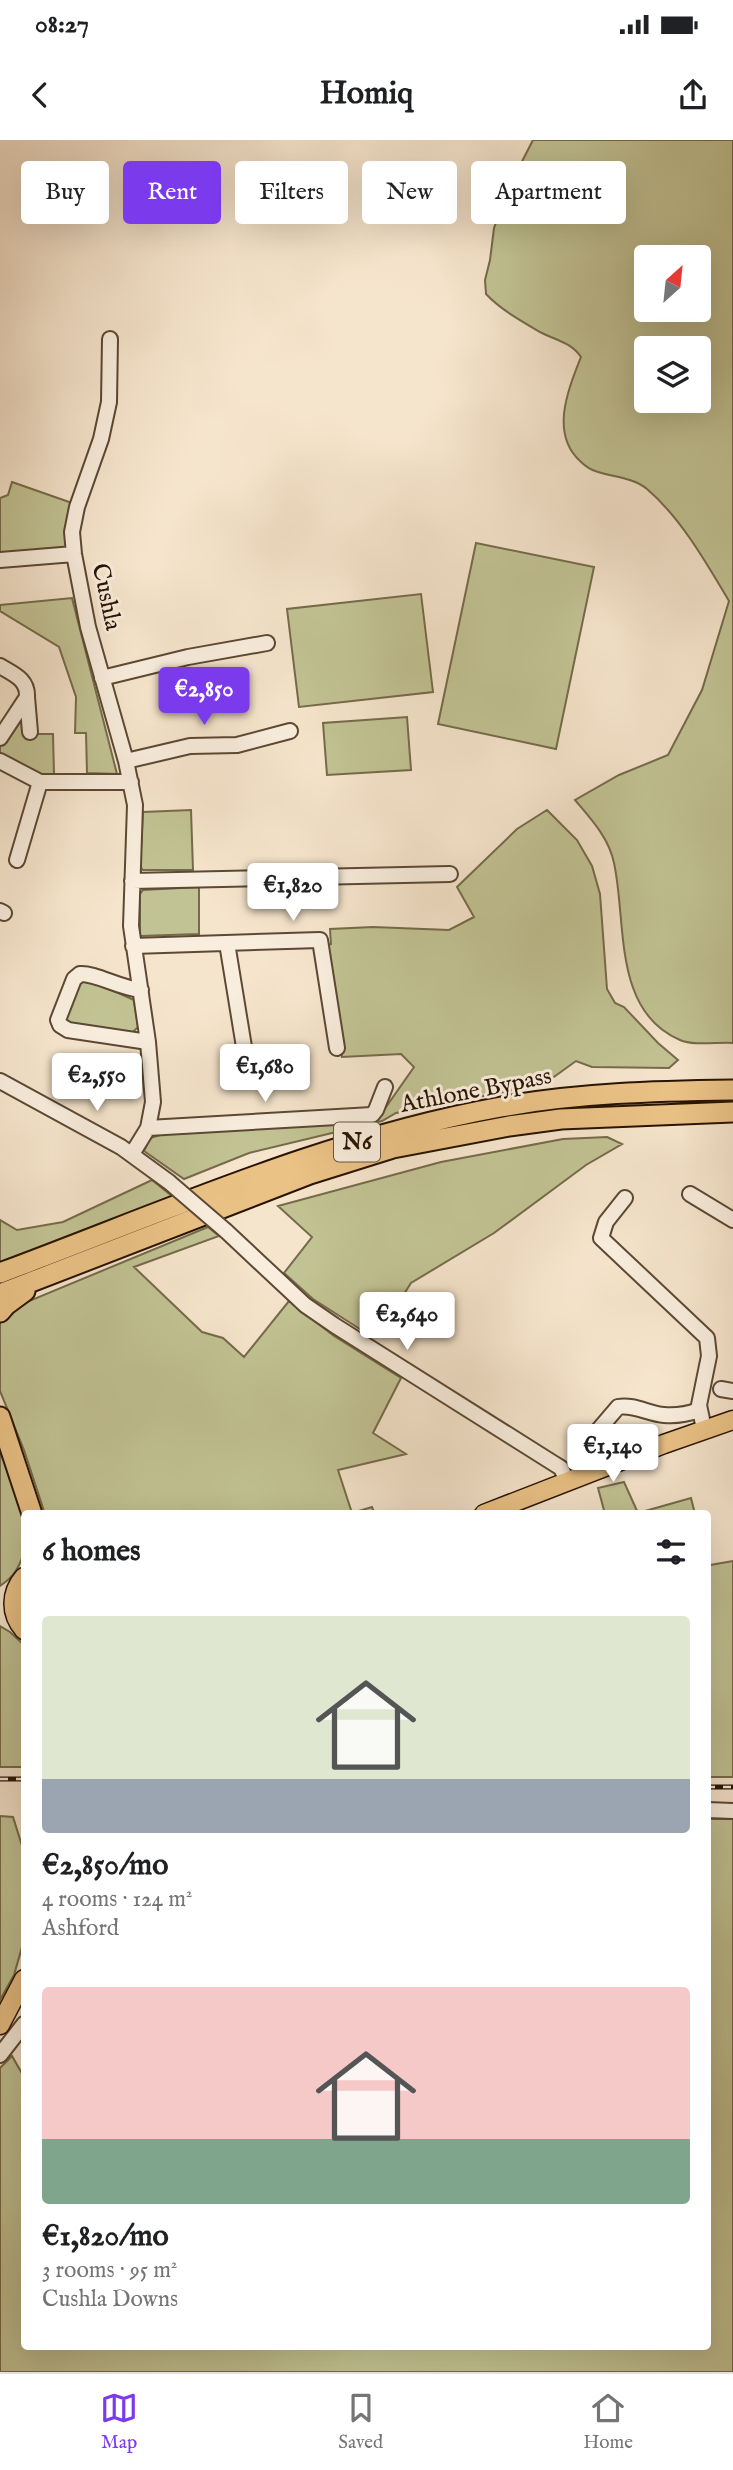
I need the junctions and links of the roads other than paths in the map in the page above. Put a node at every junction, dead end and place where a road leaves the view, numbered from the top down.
1 (110, 339) dead end
2 (74, 554) junction
3 (0, 559) edge
4 (267, 643) dead end
5 (0, 666) edge
6 (102, 678) junction
7 (27, 697) junction
8 (290, 731) dead end
9 (30, 732) dead end
10 (0, 738) edge
11 (0, 761) edge
12 (126, 761) junction
13 (40, 782) junction
14 (131, 782) junction
15 (17, 860) dead end
16 (450, 874) dead end
17 (132, 881) junction
18 (227, 943) junction
19 (134, 946) junction
20 (141, 990) junction
21 (148, 1042) junction
22 (337, 1048) dead end
23 (245, 1053) dead end
24 (0, 1081) edge
25 (385, 1087) dead end
26 (733, 1090) edge
27 (733, 1112) edge
28 (148, 1128) junction
29 (132, 1154) junction
30 (690, 1194) dead end
31 (625, 1198) dead end
32 (733, 1220) edge
33 (0, 1273) edge
34 (46, 1276) junction
35 (0, 1294) edge
36 (0, 1312) edge
37 (699, 1409) junction
38 (0, 1418) edge
39 (733, 1420) edge
40 (704, 1429) junction
41 (0, 1436) edge
42 (583, 1448) dead end
43 (567, 1481) junction
44 (28, 1510) edge
45 (28, 1510) edge
46 (494, 1510) edge
47 (13, 1589) edge
48 (0, 1613) edge
49 (21, 1625) edge
50 (711, 1810) edge
51 (733, 1811) edge
52 (21, 1985) edge
53 (0, 2025) edge
54 (21, 2028) edge
55 (0, 2055) edge

1 - 2 street, Cushla
2 - 3 street
2 - 6 street, Cushla
4 - 6 street
5 - 7 street
6 - 12 street, Cushla
7 - 9 street
7 - 10 street
8 - 12 street
11 - 13 street
12 - 14 street, Cushla
13 - 14 street
13 - 15 street
14 - 17 street, Cushla
16 - 17 street
17 - 19 street, Cushla
18 - 19 street
18 - 22 street
18 - 23 street
19 - 20 street, Cushla
20 - 21 street, Cushla
20 - 21 street
21 - 28 street, Cushla
24 - 29 street
25 - 28 street
26 - 33 highway, Athlone Bypass / N6
27 - 34 highway, Athlone Bypass / N6
28 - 29 street, Cushla
29 - 43 street, bridge
30 - 32 street
31 - 37 street
34 - 35 highway
34 - 36 highway
37 - 40 street
37 - 42 street
38 - 44 highway
39 - 40 main road
40 - 43 main road
41 - 45 highway
43 - 46 main road
47 - 49 main road
48 - 49 main road
50 - 51 street
52 - 53 main road
54 - 55 street

